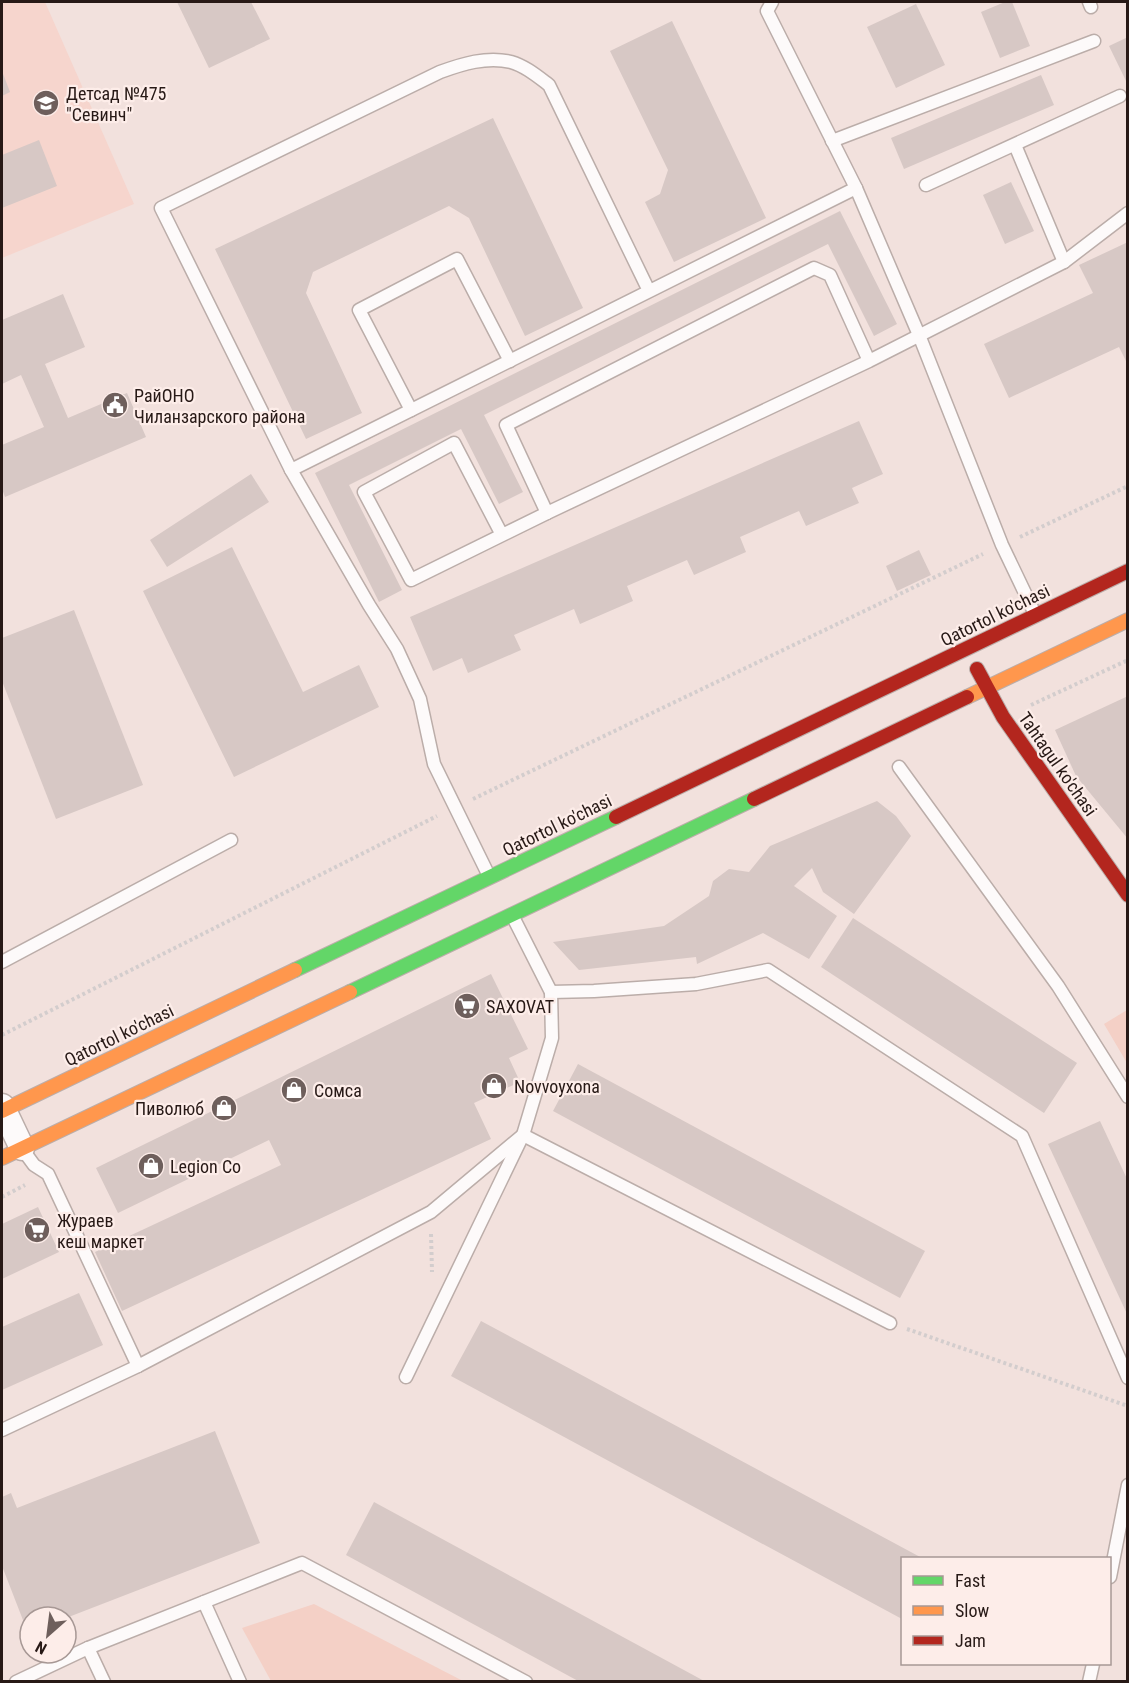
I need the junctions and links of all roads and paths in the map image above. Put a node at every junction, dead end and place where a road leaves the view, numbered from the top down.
1 (772, 2) edge
2 (1094, 40) dead end
3 (1120, 96) dead end
4 (832, 141) junction
5 (1015, 144) junction
6 (926, 185) dead end
7 (856, 188) junction
8 (1128, 213) edge
9 (1064, 262) junction
10 (649, 291) junction
11 (919, 335) junction
12 (510, 361) junction
13 (869, 361) junction
14 (411, 410) junction
15 (291, 470) junction
16 (1128, 486) edge
17 (547, 513) junction
18 (502, 535) junction
19 (1002, 545) junction
20 (1128, 571) edge
21 (1036, 615) junction
22 (1128, 620) edge
23 (966, 649) junction
24 (986, 687) junction
25 (898, 767) dead end
26 (455, 807) junction
27 (231, 840) dead end
28 (490, 877) junction
29 (1128, 895) edge
30 (512, 914) junction
31 (2, 962) edge
32 (551, 992) junction
33 (2, 1035) edge
34 (1128, 1097) edge
35 (2, 1109) edge
36 (523, 1135) junction
37 (12, 1153) edge
38 (890, 1323) joint
39 (138, 1366) junction
40 (406, 1377) dead end
41 (1128, 1378) edge
42 (1128, 1406) edge
43 (2, 1430) edge
44 (1128, 1485) edge
45 (1111, 1572) edge
46 (204, 1602) junction
47 (88, 1648) junction
48 (1093, 1665) edge
49 (16, 1682) edge
50 (104, 1682) edge
51 (240, 1682) edge
52 (526, 1682) edge
53 (1089, 1682) edge

1 - 4 lane
2 - 4 lane
3 - 5 lane
4 - 7 lane
5 - 6 lane
5 - 9 lane
7 - 10 lane
7 - 11 lane
8 - 9 lane
9 - 11 lane
10 - 12 lane
10 - 15 lane
11 - 13 lane
11 - 19 lane
12 - 14 lane
12 - 14 lane
13 - 17 lane
13 - 17 lane
14 - 15 lane
15 - 26 lane
16 - 19 path
17 - 18 lane
18 - 18 lane
19 - 21 lane
19 - 26 path
20 - 21 main road, Qatortol ko'chasi
21 - 23 main road, Qatortol ko'chasi
22 - 24 main road
23 - 24 main road, Tahtagul ko'chasi
23 - 28 main road, Qatortol ko'chasi
24 - 29 main road, Tahtagul ko'chasi
24 - 30 main road
25 - 34 lane
26 - 28 lane
26 - 33 path
27 - 31 lane
28 - 35 main road, Qatortol ko'chasi
30 - 32 lane
30 - 37 main road
32 - 36 lane
32 - 41 lane
35 - 37 street
36 - 38 lane
36 - 39 lane
36 - 40 lane
37 - 39 lane
38 - 42 path
39 - 43 lane
44 - 45 lane
46 - 47 lane
46 - 51 lane
46 - 52 lane
47 - 49 lane
47 - 50 lane
48 - 53 lane

